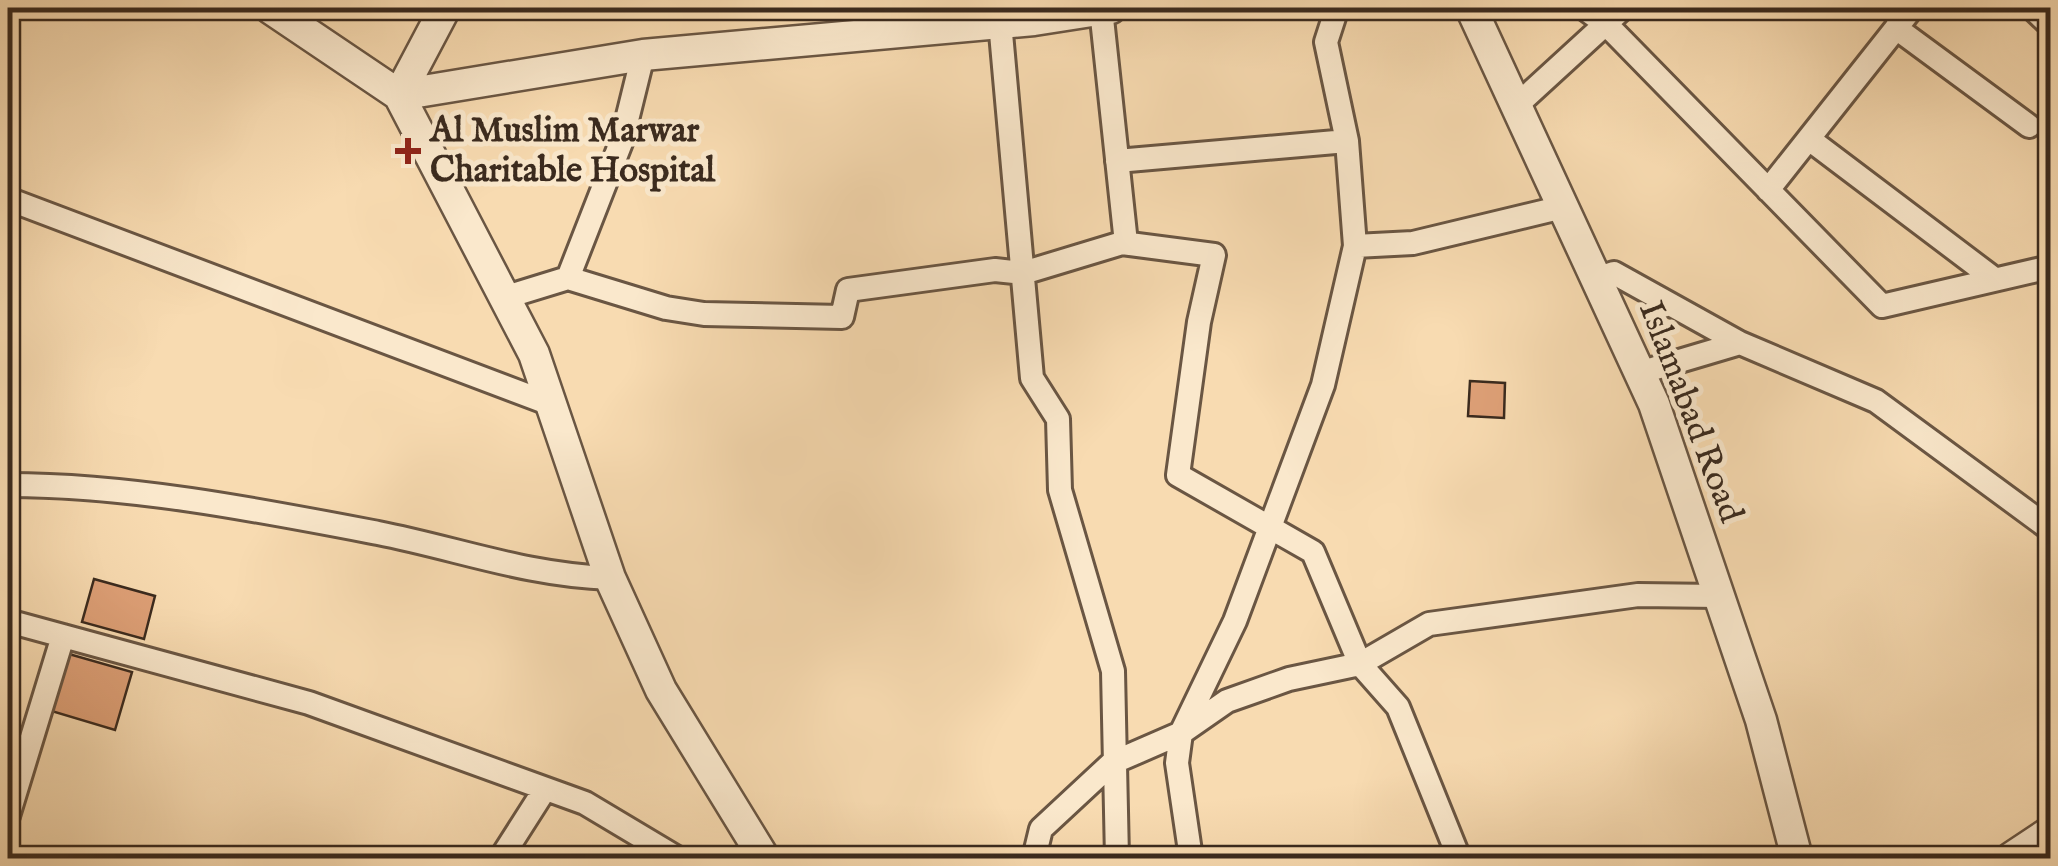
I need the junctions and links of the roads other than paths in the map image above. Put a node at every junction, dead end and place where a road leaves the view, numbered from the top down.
1 (270, 8) edge
2 (445, 8) edge
3 (1106, 8) edge
4 (1337, 8) edge
5 (1472, 8) edge
6 (1584, 8) edge
7 (1623, 8) edge
8 (1912, 8) edge
9 (2032, 8) edge
10 (998, 15) edge
11 (1606, 24) junction
12 (2050, 25) edge
13 (1896, 28) junction
14 (643, 55) junction
15 (399, 95) junction
16 (1516, 106) junction
17 (2030, 126) dead end
18 (1808, 139) junction
19 (1346, 141) junction
20 (1117, 160) junction
21 (1768, 190) junction
22 (8, 199) edge
23 (1563, 207) junction
24 (1126, 243) junction
25 (1355, 246) junction
26 (2050, 268) edge
27 (1024, 273) junction
28 (568, 278) junction
29 (1993, 278) junction
30 (1596, 279) junction
31 (503, 298) junction
32 (1740, 343) junction
33 (1639, 373) junction
34 (553, 405) junction
35 (8, 485) edge
36 (1270, 528) junction
37 (2050, 529) edge
38 (610, 578) junction
39 (1719, 596) junction
40 (8, 621) edge
41 (62, 636) junction
42 (1360, 664) junction
43 (1181, 733) junction
44 (1112, 763) junction
45 (545, 789) junction
46 (8, 816) edge
47 (2047, 840) edge
48 (644, 849) edge
49 (501, 858) edge
50 (677, 858) edge
51 (764, 858) edge
52 (1034, 858) edge
53 (1117, 858) edge
54 (1191, 858) edge
55 (1459, 858) edge
56 (1796, 858) edge
57 (2011, 858) edge

1 - 15 street
2 - 15 street
3 - 10 street
3 - 20 street
4 - 19 street
5 - 16 street, Islamabad Road
6 - 11 street
7 - 11 street
8 - 13 street
9 - 12 street
10 - 14 street
10 - 27 street
11 - 16 street
11 - 21 street
13 - 17 street
13 - 18 street
14 - 15 street
14 - 28 street
15 - 31 street
16 - 23 street, Islamabad Road
18 - 21 street
18 - 29 street
19 - 20 street
19 - 25 street
20 - 24 street
21 - 29 street
22 - 34 street
23 - 25 street
23 - 30 street, Islamabad Road
24 - 27 street
24 - 36 street
25 - 36 street
26 - 29 street
27 - 28 street
27 - 44 street
28 - 31 street
30 - 32 street
30 - 33 street, Islamabad Road
31 - 34 street
32 - 33 street
32 - 37 street
33 - 39 street, Islamabad Road
34 - 38 street
35 - 38 street
36 - 42 street
36 - 43 street
38 - 51 street
39 - 42 street
39 - 56 street, Islamabad Road
40 - 41 street
41 - 45 street
41 - 46 street
42 - 43 street
42 - 55 street
43 - 44 street
43 - 54 street
44 - 52 street
44 - 53 street
45 - 48 street
45 - 49 street
47 - 57 street
48 - 50 street

